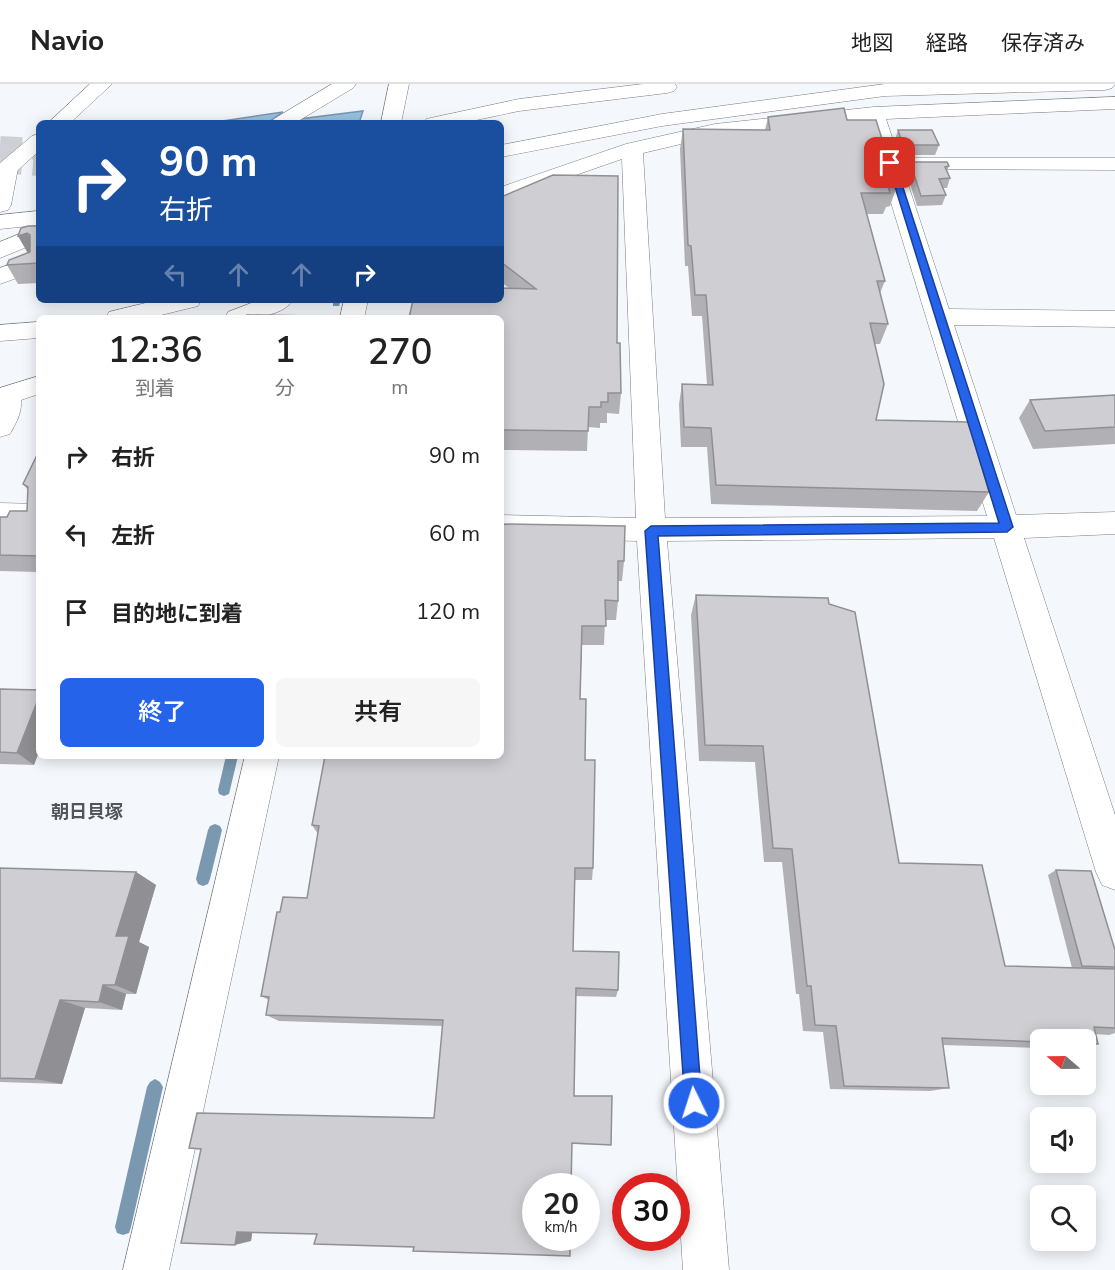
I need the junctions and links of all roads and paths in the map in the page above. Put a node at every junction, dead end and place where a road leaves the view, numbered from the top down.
1 (102, 84) edge
2 (346, 84) edge
3 (399, 84) edge
4 (515, 84) edge
5 (691, 84) edge
6 (1105, 84) edge
7 (778, 85) edge
8 (667, 87) junction
9 (885, 90) junction
10 (1115, 103) edge
11 (874, 113) junction
12 (61, 120) edge
13 (286, 120) edge
14 (392, 120) edge
15 (447, 120) edge
16 (497, 120) edge
17 (504, 125) edge
18 (36, 143) edge
19 (504, 150) edge
20 (632, 150) junction
21 (890, 163) junction
22 (1115, 164) edge
23 (2, 172) edge
24 (504, 193) edge
25 (0, 205) edge
26 (36, 218) edge
27 (0, 222) edge
28 (36, 233) edge
29 (0, 251) edge
30 (36, 262) edge
31 (0, 277) edge
32 (177, 303) edge
33 (274, 303) edge
34 (129, 315) edge
35 (244, 315) edge
36 (939, 317) junction
37 (1115, 319) edge
38 (36, 330) edge
39 (0, 333) edge
40 (36, 386) edge
41 (3, 396) edge
42 (0, 427) edge
43 (0, 514) edge
44 (36, 515) edge
45 (1115, 523) edge
46 (504, 526) edge
47 (1007, 527) junction
48 (651, 531) junction
49 (261, 759) edge
50 (1103, 795) edge
51 (1115, 872) edge
52 (146, 1270) edge
53 (706, 1270) edge

1 - 12 main road
2 - 13 main road
3 - 14 main road
4 - 16 main road
5 - 8 main road
6 - 9 main road
7 - 9 main road
8 - 15 main road
8 - 17 main road
9 - 19 main road
10 - 11 main road
11 - 20 main road
11 - 21 main road
18 - 23 main road
20 - 24 main road
20 - 48 main road
21 - 22 main road
21 - 36 main road
23 - 25 main road
26 - 27 main road
28 - 29 main road
30 - 31 main road
32 - 34 main road
33 - 35 main road
36 - 37 main road
36 - 47 main road
38 - 39 main road
40 - 41 main road
41 - 42 main road
43 - 44 main road
45 - 47 main road
46 - 48 main road
47 - 48 main road
47 - 50 main road
48 - 53 main road
49 - 52 main road
50 - 51 main road

